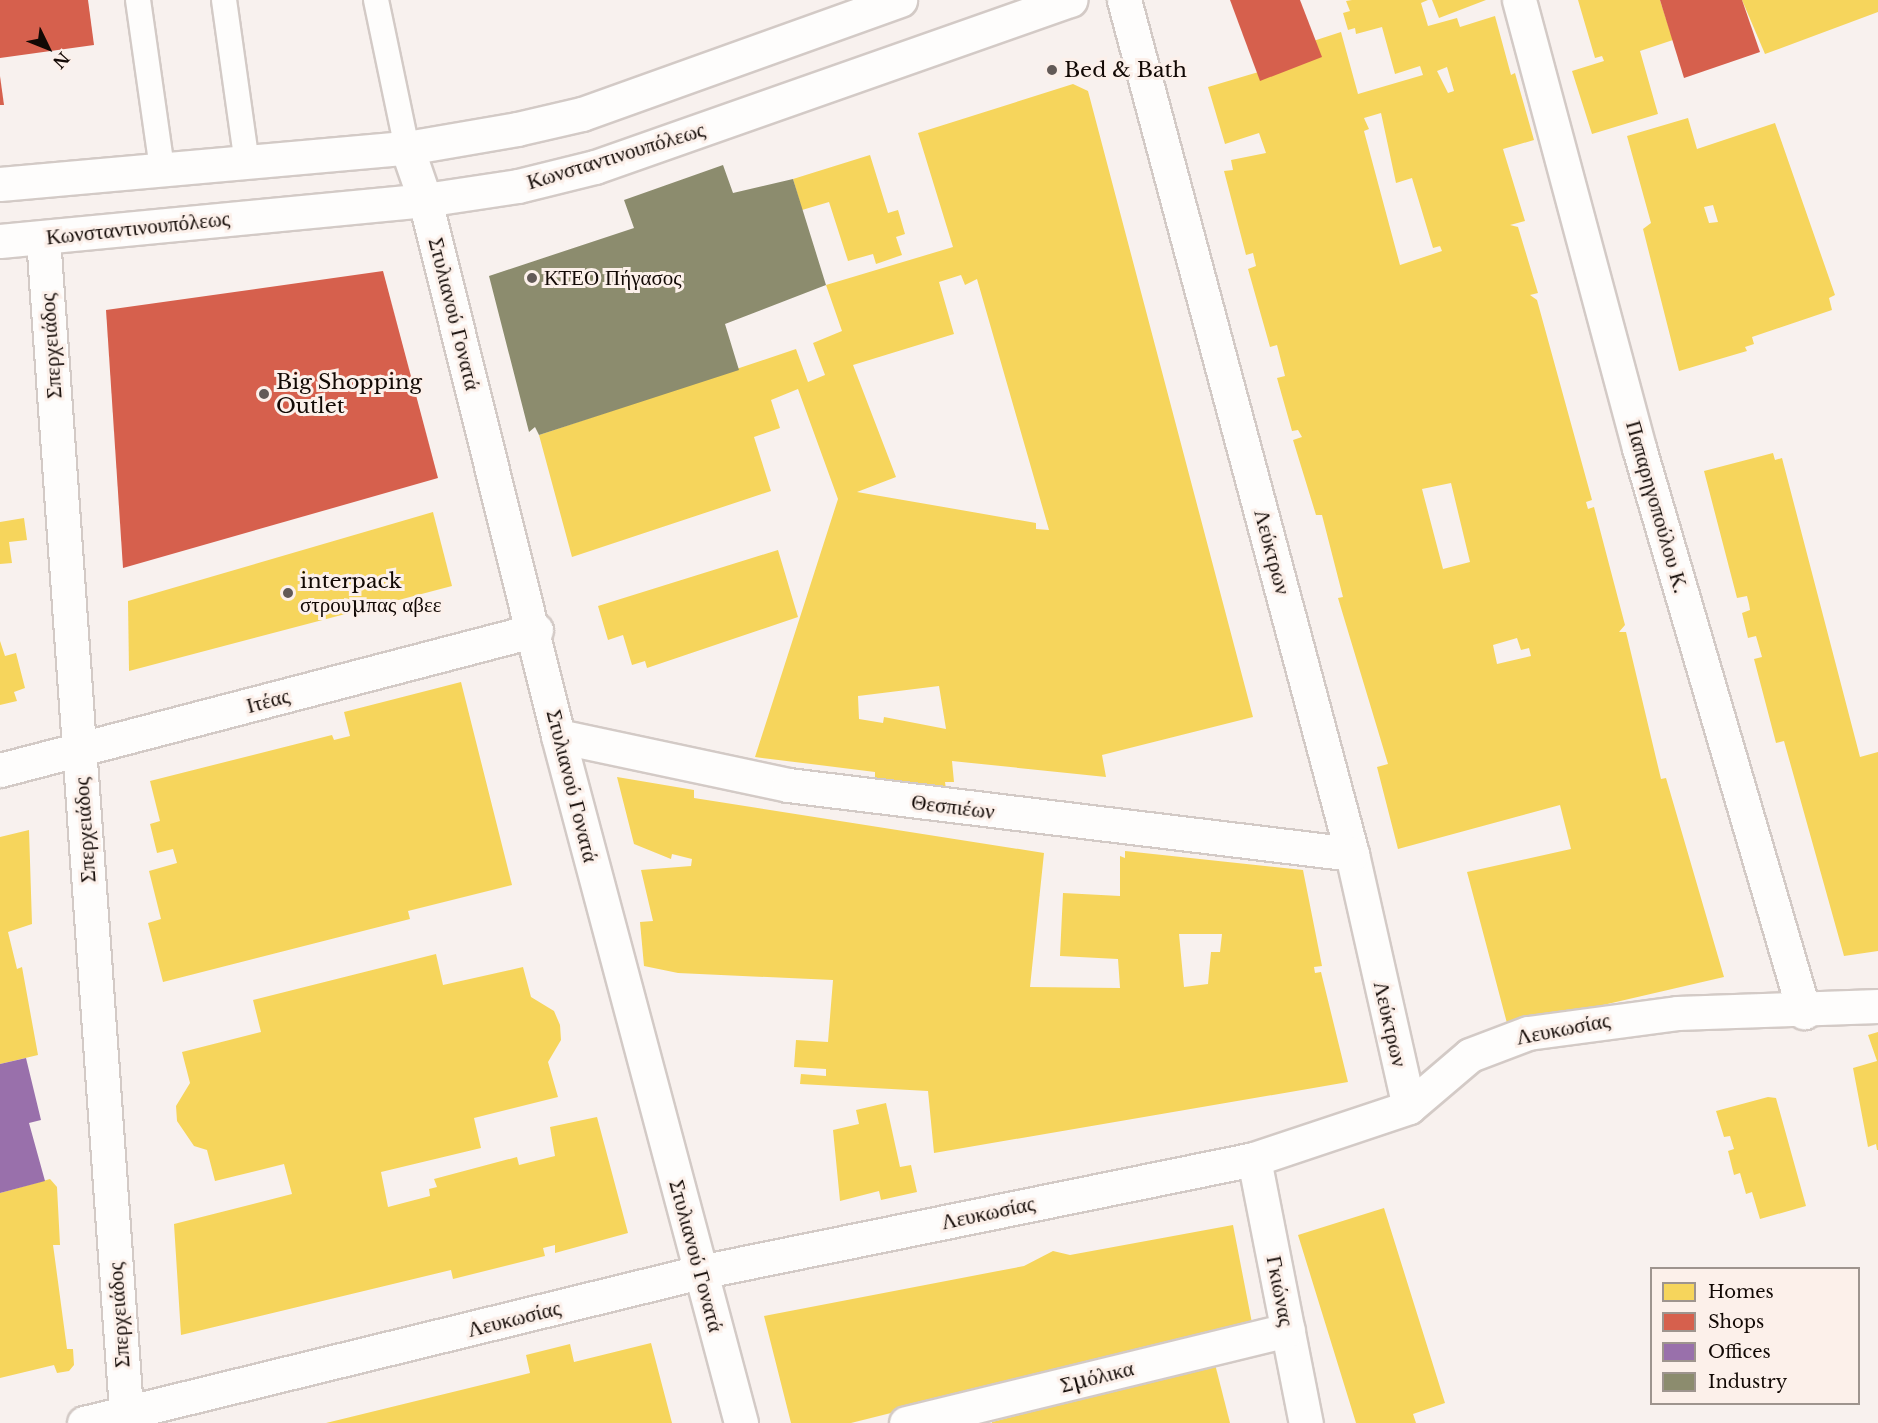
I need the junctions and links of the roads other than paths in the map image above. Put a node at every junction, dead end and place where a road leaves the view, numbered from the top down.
1 (138, 0) edge
2 (224, 0) edge
3 (376, 0) edge
4 (900, 0) edge
5 (1070, 0) edge
6 (1124, 0) edge
7 (1519, 0) edge
8 (407, 147) junction
9 (247, 163) junction
10 (162, 168) junction
11 (0, 184) edge
12 (425, 200) junction
13 (44, 238) junction
14 (0, 241) edge
15 (536, 630) junction
16 (558, 736) junction
17 (79, 751) junction
18 (0, 770) edge
19 (1352, 854) junction
20 (1878, 1006) edge
21 (1804, 1012) junction
22 (1409, 1107) junction
23 (1254, 1159) junction
24 (700, 1272) junction
25 (1288, 1330) junction
26 (127, 1418) edge
27 (84, 1423) edge
28 (741, 1423) edge
29 (906, 1423) edge
30 (1306, 1423) edge

1 - 10 lane
2 - 9 lane
3 - 8 lane
4 - 8 street
5 - 12 street, Κωνσταντινουπόλεως
6 - 19 street, Λεύκτρων
7 - 21 street, Παπαρηγοπούλου Κ.
8 - 9 street
8 - 12 street, Στυλιανού Γονατά
9 - 10 street
10 - 11 street
12 - 13 street, Κωνσταντινουπόλεως
12 - 15 street, Στυλιανού Γονατά
13 - 14 street, Κωνσταντινουπόλεως
13 - 17 street, Σπερχειάδος
15 - 16 street, Στυλιανού Γονατά
15 - 17 street, Ιτέας
16 - 19 street, Θεσπιέων
16 - 24 street, Στυλιανού Γονατά
17 - 18 street, Ιτέας
17 - 26 street, Σπερχειάδος
19 - 22 street, Λεύκτρων
20 - 21 street, Λευκωσίας
21 - 22 street, Λευκωσίας
22 - 23 street, Λευκωσίας
23 - 24 street, Λευκωσίας
23 - 25 street, Γκιώνας
24 - 26 street, Λευκωσίας
24 - 28 street, Στυλιανού Γονατά
25 - 29 street, Σμόλικα
25 - 30 street, Γκιώνας
26 - 27 street, Λευκωσίας

